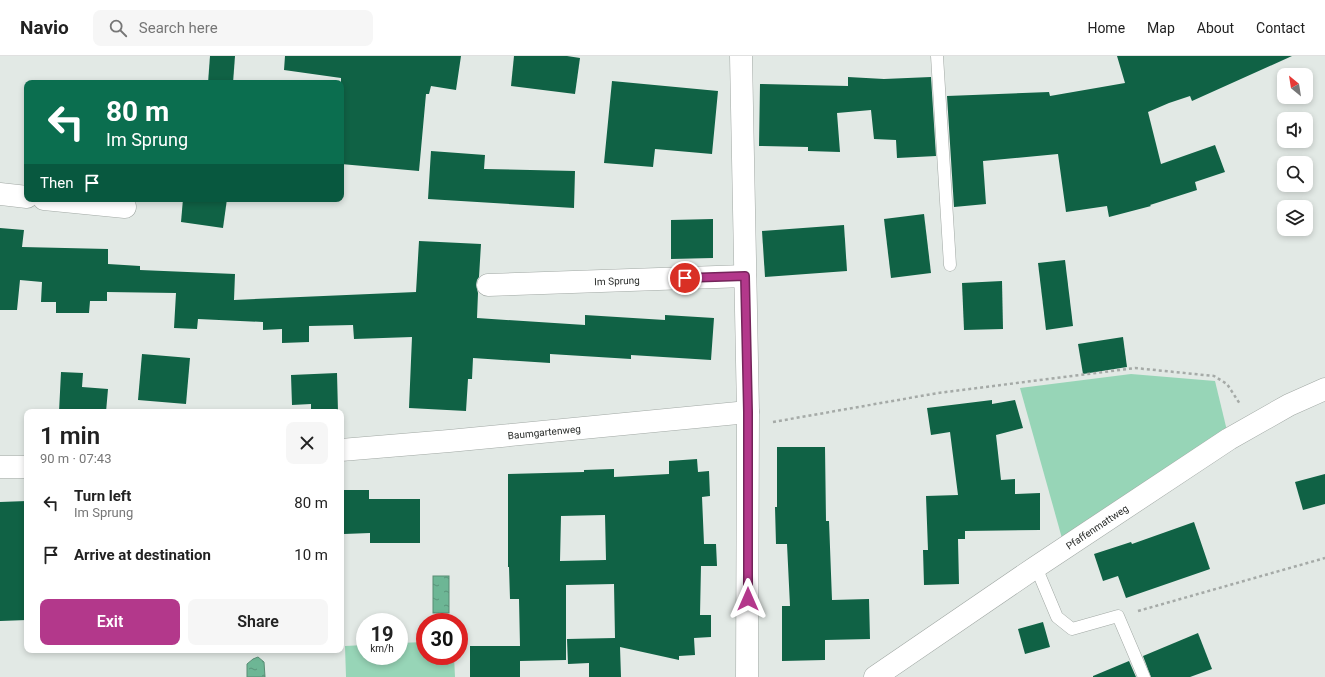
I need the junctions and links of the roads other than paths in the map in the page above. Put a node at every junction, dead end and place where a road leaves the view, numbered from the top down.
1 (741, 56) edge
2 (937, 56) edge
3 (0, 194) edge
4 (24, 197) edge
5 (74, 202) edge
6 (125, 207) dead end
7 (950, 265) dead end
8 (745, 276) junction
9 (488, 285) dead end
10 (1325, 389) edge
11 (748, 412) junction
12 (344, 450) edge
13 (0, 467) edge
14 (24, 467) edge
15 (1036, 567) junction
16 (747, 677) edge
17 (875, 677) edge
18 (1144, 677) edge

1 - 8 street
2 - 7 lane
3 - 4 street
5 - 6 street
8 - 9 street, Im Sprung
8 - 11 street
10 - 15 street, Pfaffenmattweg
11 - 12 street, Baumgartenweg
11 - 16 street
13 - 14 street
15 - 17 street, Pfaffenmattweg
15 - 18 lane

